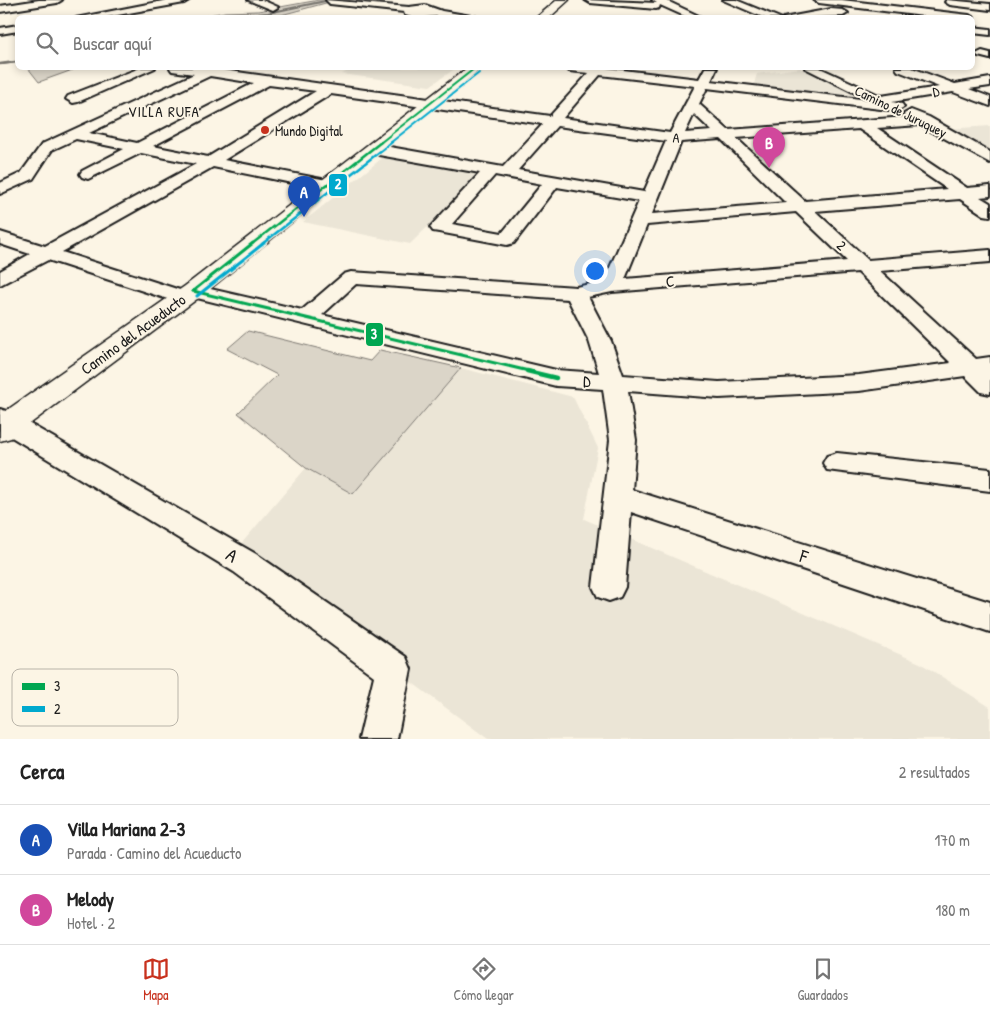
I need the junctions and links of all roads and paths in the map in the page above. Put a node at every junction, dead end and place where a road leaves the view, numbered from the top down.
1 (57, 0) edge
2 (136, 0) edge
3 (184, 0) edge
4 (253, 0) edge
5 (444, 0) edge
6 (564, 0) edge
7 (590, 0) edge
8 (728, 0) edge
9 (819, 0) edge
10 (330, 1) edge
11 (840, 1) edge
12 (941, 1) edge
13 (25, 2) edge
14 (661, 2) edge
15 (149, 6) junction
16 (273, 7) dead end
17 (990, 7) edge
18 (0, 9) edge
19 (433, 11) junction
20 (831, 12) junction
21 (43, 13) dead end
22 (166, 14) dead end
23 (413, 14) edge
24 (98, 15) edge
25 (459, 15) edge
26 (546, 15) edge
27 (648, 15) edge
28 (691, 15) edge
29 (767, 15) edge
30 (810, 15) edge
31 (854, 15) edge
32 (950, 15) edge
33 (15, 29) edge
34 (975, 30) edge
35 (0, 32) edge
36 (990, 32) edge
37 (144, 70) edge
38 (192, 70) edge
39 (472, 70) edge
40 (597, 70) edge
41 (605, 70) edge
42 (710, 70) edge
43 (815, 70) edge
44 (907, 70) edge
45 (209, 72) junction
46 (295, 72) dead end
47 (273, 81) junction
48 (990, 82) edge
49 (703, 84) junction
50 (955, 88) junction
51 (329, 89) junction
52 (882, 100) junction
53 (990, 102) edge
54 (431, 103) junction
55 (693, 105) junction
56 (897, 107) junction
57 (126, 109) junction
58 (924, 120) junction
59 (553, 121) junction
60 (862, 125) junction
61 (72, 134) junction
62 (724, 136) junction
63 (675, 138) junction
64 (140, 147) junction
65 (372, 149) junction
66 (990, 158) edge
67 (210, 162) junction
68 (499, 171) junction
69 (88, 174) dead end
70 (553, 181) junction
71 (326, 185) junction
72 (0, 189) edge
73 (990, 191) edge
74 (963, 193) junction
75 (649, 198) junction
76 (800, 206) junction
77 (990, 211) edge
78 (640, 220) junction
79 (0, 238) edge
80 (47, 254) junction
81 (990, 256) edge
82 (863, 266) junction
83 (0, 279) edge
84 (612, 286) junction
85 (576, 293) junction
86 (188, 294) junction
87 (305, 319) junction
88 (981, 366) edge
89 (556, 378) junction
90 (614, 383) junction
91 (990, 386) edge
92 (3, 424) edge
93 (623, 440) junction
94 (837, 464) dead end
95 (990, 480) edge
96 (617, 496) junction
97 (609, 588) dead end
98 (990, 617) edge
99 (378, 739) edge

1 - 13 street
2 - 15 street
3 - 15 street
4 - 16 street
5 - 19 street
6 - 26 main road
7 - 14 street
8 - 29 street
9 - 11 street
10 - 23 street
11 - 20 street
11 - 32 street
12 - 17 street
13 - 18 street
13 - 21 street
14 - 27 street
14 - 28 street
15 - 22 street
15 - 24 street
19 - 23 street
19 - 25 street
20 - 30 street
20 - 31 street
33 - 35 street
34 - 36 street
37 - 57 street
38 - 45 street
39 - 54 main road, Camino del Acueducto
40 - 59 street
41 - 49 street
42 - 49 street
43 - 52 street, Camino de Juruquey
44 - 50 street
45 - 47 street
45 - 57 street
46 - 47 street
47 - 51 street
47 - 64 street
48 - 50 street, D
49 - 55 street
49 - 56 street
50 - 52 street, D
50 - 53 street
51 - 54 street
51 - 67 street
52 - 56 street, Camino de Juruquey
54 - 59 street, A
54 - 65 main road, Camino del Acueducto
55 - 62 street, 2
55 - 63 street
56 - 58 street, Camino de Juruquey
57 - 61 street
58 - 60 street, A
58 - 66 street, Camino de Juruquey
59 - 63 street, A
59 - 68 street
60 - 62 street, A
60 - 74 street
61 - 64 street
61 - 72 street
62 - 63 street, A
62 - 76 street, 2
63 - 75 street
64 - 67 street
64 - 69 street
65 - 68 street
65 - 71 main road, Camino del Acueducto
67 - 71 street
67 - 80 street
68 - 70 street
68 - 70 street
70 - 75 street
71 - 86 main road, Camino del Acueducto
73 - 74 street
74 - 76 street
74 - 77 street
75 - 78 street
76 - 78 street
76 - 82 street, 2
78 - 84 street
79 - 80 street, D
80 - 83 street
80 - 86 street, D
81 - 82 street, C
82 - 84 street, C
82 - 88 street, 2
84 - 85 street, C
85 - 87 street, C
85 - 90 street
86 - 87 street, D
86 - 92 main road, Camino del Acueducto
87 - 89 street, D
88 - 90 street, D
88 - 91 street, 2
89 - 90 street, D
89 - 93 street
90 - 93 street
92 - 99 street, A
93 - 96 street
94 - 95 street
96 - 97 street
96 - 98 street, F

